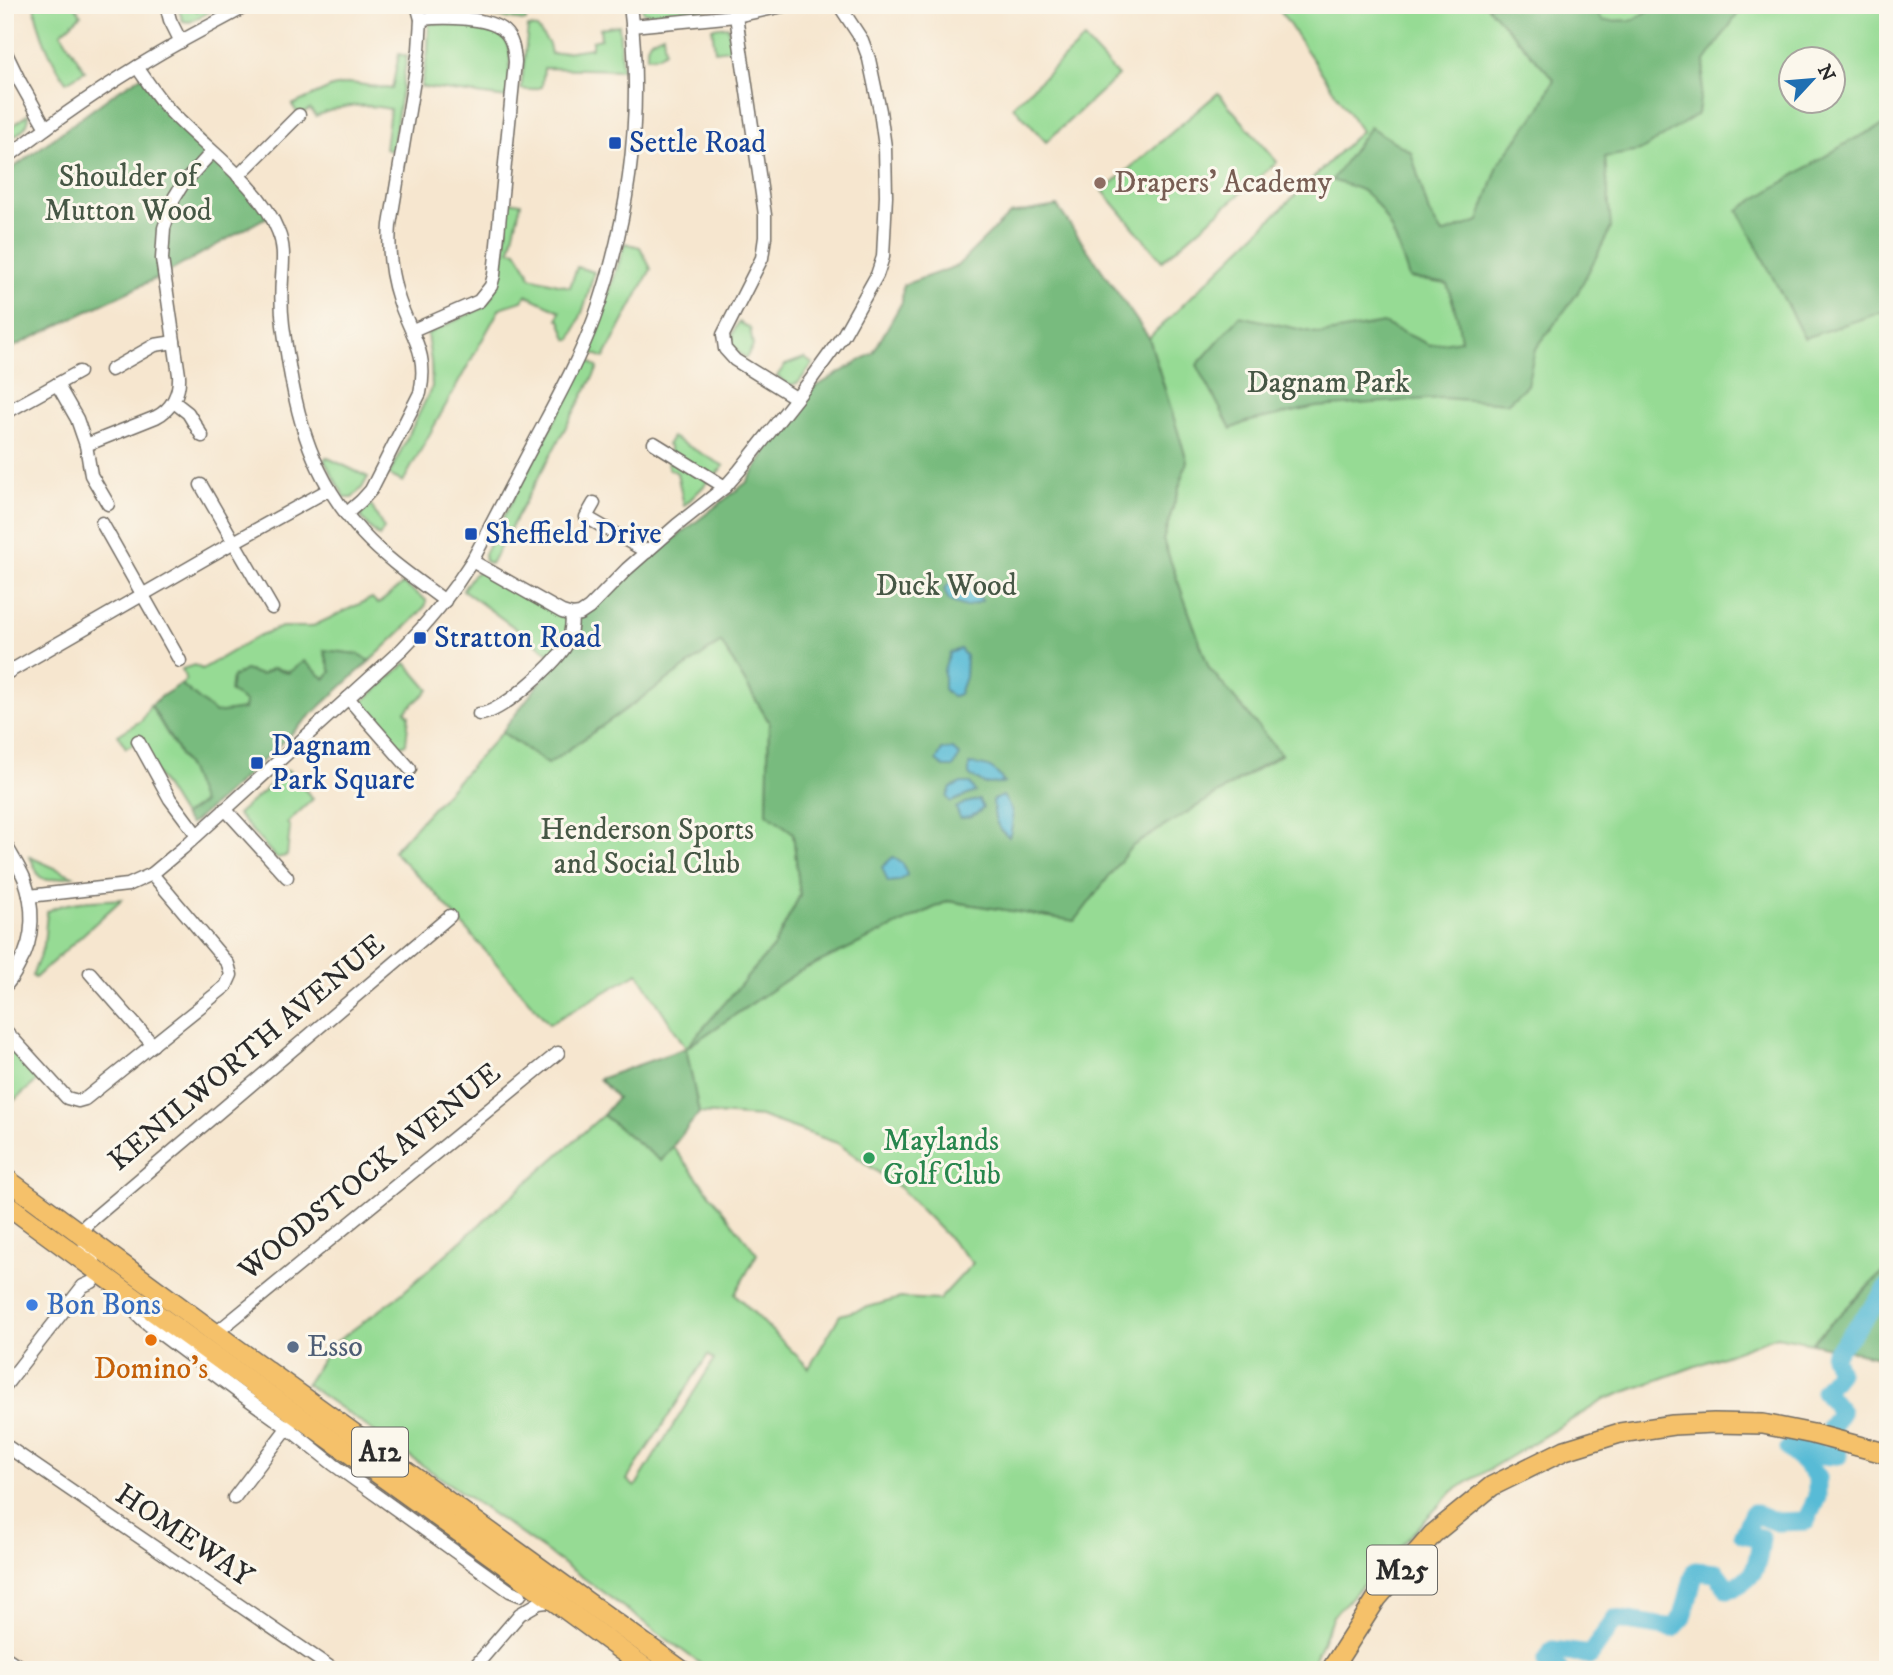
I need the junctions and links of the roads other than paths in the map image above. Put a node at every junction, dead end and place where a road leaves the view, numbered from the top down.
1 (166, 5) edge
2 (248, 5) edge
3 (417, 5) edge
4 (630, 5) edge
5 (788, 5) edge
6 (839, 5) edge
7 (736, 16) junction
8 (421, 19) junction
9 (632, 26) junction
10 (181, 42) junction
11 (5, 51) edge
12 (137, 67) junction
13 (299, 115) dead end
14 (46, 128) junction
15 (212, 152) junction
16 (5, 159) edge
17 (238, 176) junction
18 (413, 330) junction
19 (174, 342) junction
20 (111, 370) dead end
21 (79, 372) dead end
22 (57, 384) junction
23 (796, 398) junction
24 (174, 402) junction
25 (5, 413) edge
26 (202, 436) dead end
27 (654, 443) dead end
28 (86, 445) junction
29 (201, 485) dead end
30 (724, 487) junction
31 (328, 490) junction
32 (594, 503) dead end
33 (107, 504) dead end
34 (346, 514) junction
35 (102, 523) dead end
36 (234, 542) junction
37 (647, 552) junction
38 (472, 561) junction
39 (144, 595) junction
40 (445, 601) junction
41 (272, 608) dead end
42 (572, 615) junction
43 (180, 661) dead end
44 (5, 674) edge
45 (348, 698) junction
46 (479, 714) dead end
47 (138, 741) dead end
48 (410, 769) dead end
49 (225, 809) junction
50 (197, 835) junction
51 (5, 844) edge
52 (152, 874) junction
53 (287, 877) dead end
54 (29, 896) junction
55 (450, 916) dead end
56 (90, 973) dead end
57 (5, 986) edge
58 (5, 1030) edge
59 (153, 1045) junction
60 (558, 1053) dead end
61 (5, 1178) edge
62 (5, 1203) edge
63 (80, 1233) junction
64 (77, 1256) junction
65 (95, 1269) junction
66 (83, 1286) junction
67 (216, 1333) junction
68 (5, 1385) edge
69 (293, 1421) junction
70 (5, 1445) edge
71 (1888, 1454) edge
72 (234, 1498) dead end
73 (509, 1567) junction
74 (521, 1596) junction
75 (550, 1601) junction
76 (520, 1614) junction
77 (5, 1657) edge
78 (25, 1670) edge
79 (334, 1670) edge
80 (472, 1670) edge
81 (648, 1670) edge
82 (681, 1670) edge
83 (1331, 1670) edge

1 - 10 street
2 - 10 street
3 - 8 street
4 - 9 street
5 - 7 street
6 - 23 street
7 - 9 street
7 - 23 street
8 - 18 street
8 - 18 street
9 - 38 street
10 - 12 street
11 - 14 street
12 - 14 street
12 - 15 street
13 - 17 street
14 - 16 street
15 - 17 street
15 - 19 street
17 - 31 street
18 - 34 street
19 - 20 street
19 - 24 street
21 - 22 street
22 - 25 street
22 - 28 street
23 - 30 street
24 - 26 street
24 - 28 street
27 - 30 street
28 - 33 street
29 - 36 street
30 - 37 street
31 - 34 street
31 - 36 street
32 - 37 street
34 - 40 street
35 - 39 street
36 - 39 street
36 - 41 street
37 - 42 street
38 - 40 street
38 - 42 street
39 - 43 street
39 - 44 street
40 - 45 street
42 - 46 street
45 - 48 street
45 - 49 street
47 - 50 street
49 - 50 street
49 - 53 street
50 - 52 street
51 - 54 street
52 - 54 street
52 - 59 street
54 - 57 street
55 - 63 street, KENILWORTH AVENUE
56 - 59 street
58 - 59 street
60 - 67 street, WOODSTOCK AVENUE
61 - 63 highway, A12
62 - 64 highway, A12
63 - 65 street
63 - 67 highway, A12
64 - 65 highway, A12
64 - 66 street
65 - 66 street
65 - 69 highway, A12
66 - 68 street
67 - 82 highway, A12
69 - 72 street
69 - 73 highway, A12
69 - 74 street
70 - 79 street, HOMEWAY
71 - 83 highway, M25
73 - 74 street
73 - 75 highway, A12
74 - 75 street
74 - 76 street
75 - 76 street
75 - 81 highway, A12
76 - 80 street
77 - 78 street

